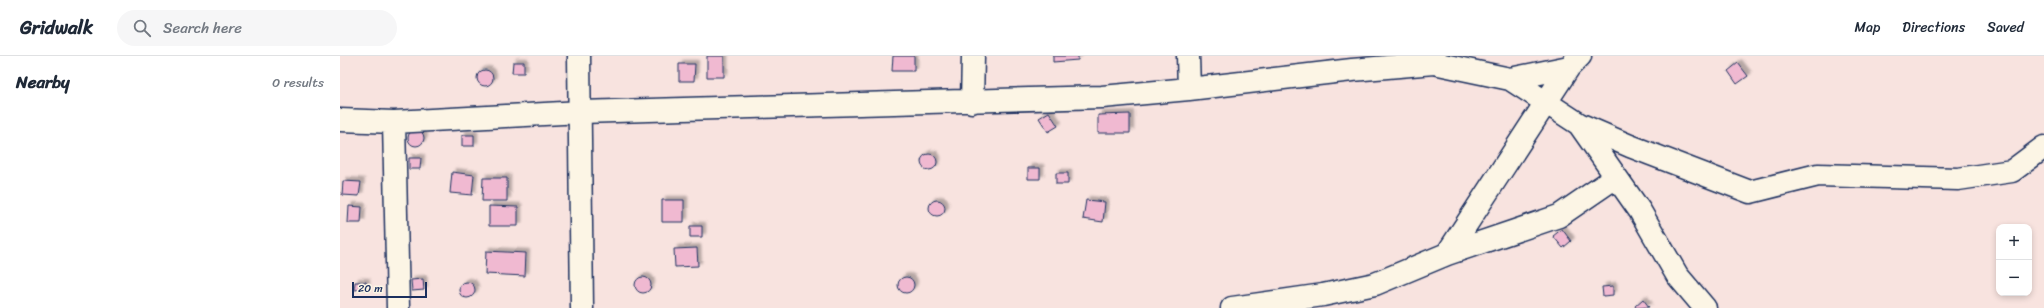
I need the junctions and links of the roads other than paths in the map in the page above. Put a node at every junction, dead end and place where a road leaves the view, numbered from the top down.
1 (580, 56) edge
2 (973, 56) edge
3 (1188, 56) edge
4 (1574, 62) edge
5 (1352, 63) edge
6 (1510, 79) junction
7 (1189, 89) junction
8 (972, 102) junction
9 (1545, 102) junction
10 (581, 112) junction
11 (340, 120) edge
12 (394, 122) junction
13 (1579, 124) junction
14 (2044, 147) edge
15 (1616, 177) junction
16 (1447, 254) junction
17 (398, 308) edge
18 (582, 308) edge
19 (1232, 308) edge
20 (1705, 308) edge

1 - 10 street
2 - 8 street
3 - 7 street
4 - 6 street
4 - 9 street
5 - 6 street
5 - 7 street
6 - 9 street
7 - 8 street
8 - 10 street
9 - 13 street
9 - 16 street
10 - 12 street
10 - 18 street
11 - 12 street
12 - 17 street
13 - 14 street
13 - 15 street
15 - 16 street
15 - 20 street
16 - 19 street

